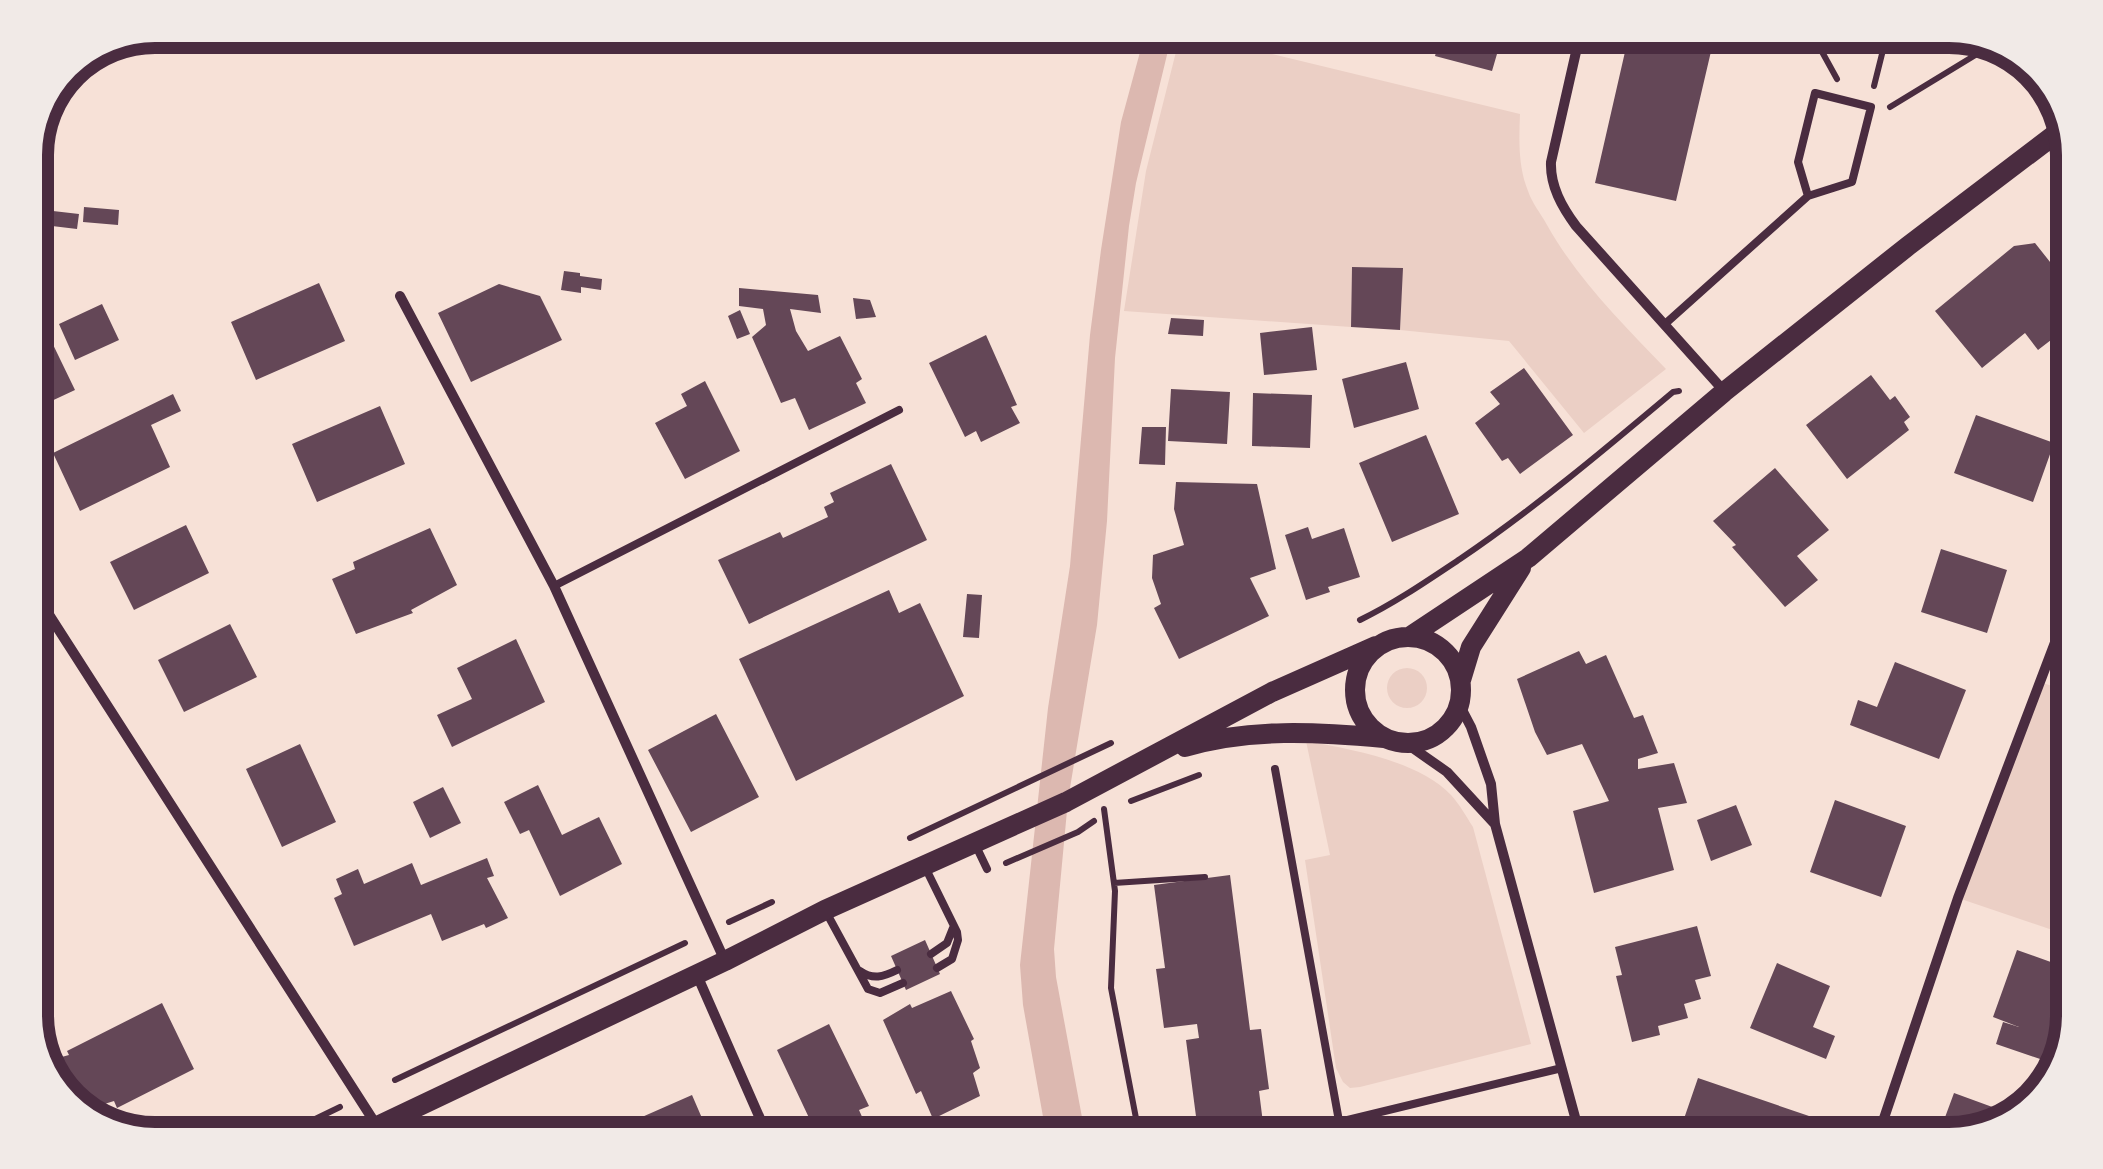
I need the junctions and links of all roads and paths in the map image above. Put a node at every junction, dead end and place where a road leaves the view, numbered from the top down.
1 (1578, 48) edge
2 (1820, 48) edge
3 (1883, 48) edge
4 (1980, 52) edge
5 (1849, 102) junction
6 (1868, 107) junction
7 (1868, 120) junction
8 (2053, 135) edge
9 (2048, 139) junction
10 (2055, 150) edge
11 (1808, 196) junction
12 (400, 296) dead end
13 (1664, 324) junction
14 (1679, 391) dead end
15 (1724, 392) junction
16 (900, 410) dead end
17 (1528, 558) junction
18 (554, 586) junction
19 (48, 613) edge
20 (1344, 628) dead end
21 (1412, 636) junction
22 (2056, 641) edge
23 (1376, 646) junction
24 (1461, 680) junction
25 (1459, 704) junction
26 (1384, 738) junction
27 (1111, 743) dead end
28 (1407, 744) junction
29 (1154, 756) junction
30 (1212, 769) dead end
31 (1275, 769) dead end
32 (1028, 783) dead end
33 (1094, 788) junction
34 (1104, 814) junction
35 (1495, 824) junction
36 (974, 842) junction
37 (1014, 860) dead end
38 (924, 865) junction
39 (986, 870) dead end
40 (1204, 877) dead end
41 (1114, 882) junction
42 (825, 910) junction
43 (954, 924) junction
44 (685, 943) dead end
45 (931, 954) dead end
46 (725, 960) junction
47 (937, 968) dead end
48 (858, 970) junction
49 (897, 970) dead end
50 (697, 974) junction
51 (903, 983) dead end
52 (1562, 1068) junction
53 (395, 1080) dead end
54 (341, 1107) dead end
55 (310, 1122) edge
56 (375, 1122) edge
57 (386, 1122) edge
58 (761, 1122) edge
59 (1137, 1122) edge
60 (1339, 1122) joint
61 (1576, 1122) edge
62 (1883, 1122) edge

1 - 13 street
2 - 5 path
3 - 6 path
4 - 7 path
5 - 6 lane
5 - 11 lane
6 - 7 lane
7 - 11 lane
8 - 9 main road
9 - 10 street
9 - 15 main road
11 - 13 lane
12 - 18 street
13 - 15 street
14 - 20 path
15 - 17 main road
16 - 18 lane
17 - 21 main road
17 - 24 main road
18 - 46 street
19 - 56 street
21 - 23 main road
21 - 24 main road
22 - 62 street
23 - 26 main road
23 - 29 main road
24 - 25 main road
25 - 28 main road
25 - 35 street
26 - 28 main road
26 - 29 main road
27 - 32 path
28 - 35 street
29 - 33 main road
30 - 34 path
31 - 60 lane
33 - 34 path
33 - 36 main road
34 - 37 path
34 - 41 path
35 - 52 street
36 - 38 main road
36 - 39 lane
38 - 42 main road
38 - 43 lane
40 - 41 path
41 - 59 path
42 - 46 main road
42 - 48 lane
43 - 45 lane
43 - 47 lane
44 - 53 path
46 - 50 main road
48 - 49 lane
48 - 51 lane
50 - 57 main road
50 - 58 street
52 - 60 lane
52 - 61 street
54 - 55 path

